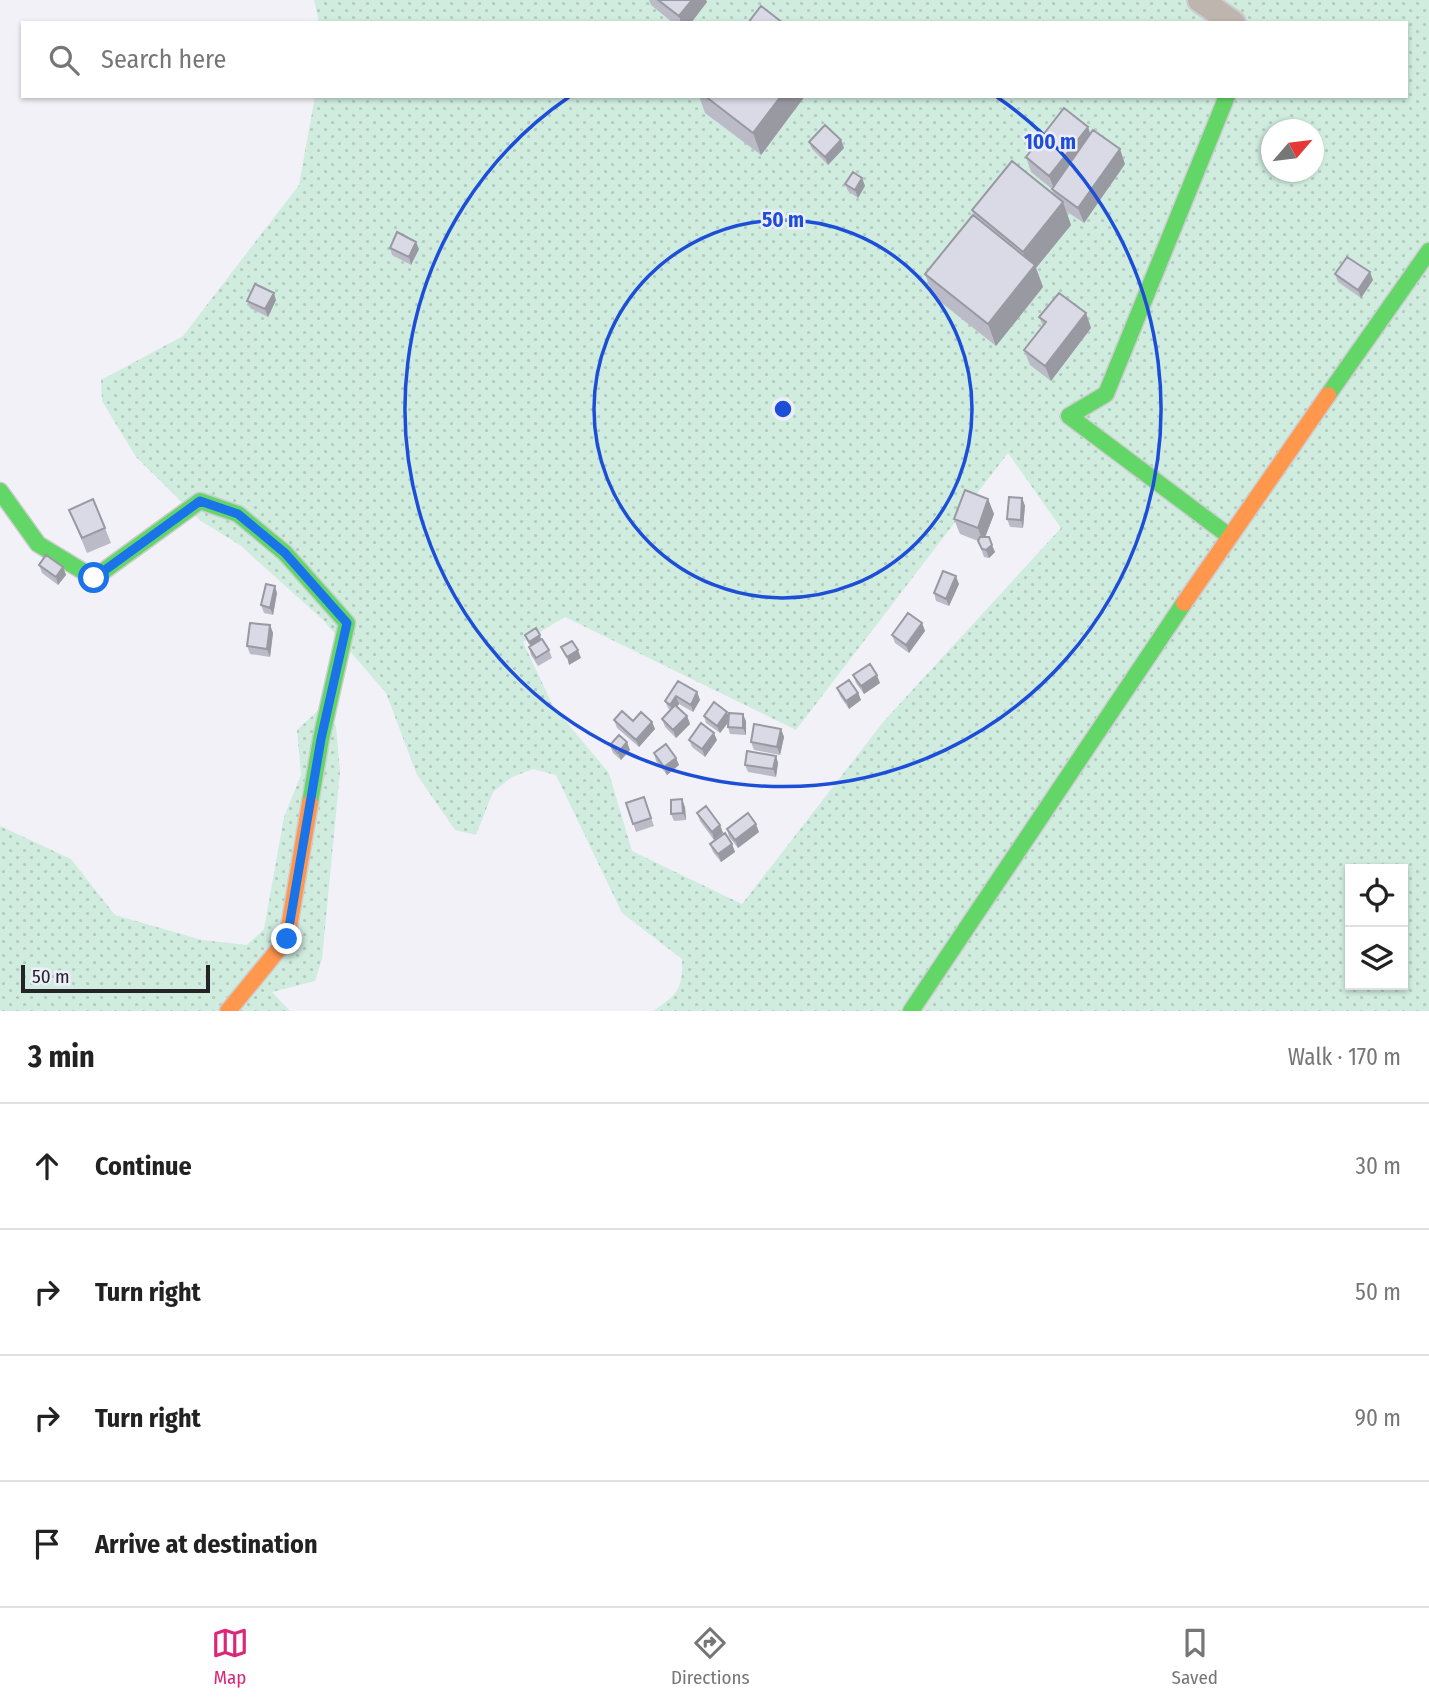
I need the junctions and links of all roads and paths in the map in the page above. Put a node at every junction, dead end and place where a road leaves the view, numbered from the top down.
1 (1200, 0) edge
2 (1230, 21) edge
3 (1226, 98) edge
4 (1429, 251) edge
5 (0, 491) edge
6 (1229, 536) junction
7 (228, 1011) edge
8 (911, 1011) edge

1 - 2 street
3 - 6 street
4 - 6 street
5 - 7 street
6 - 8 street

